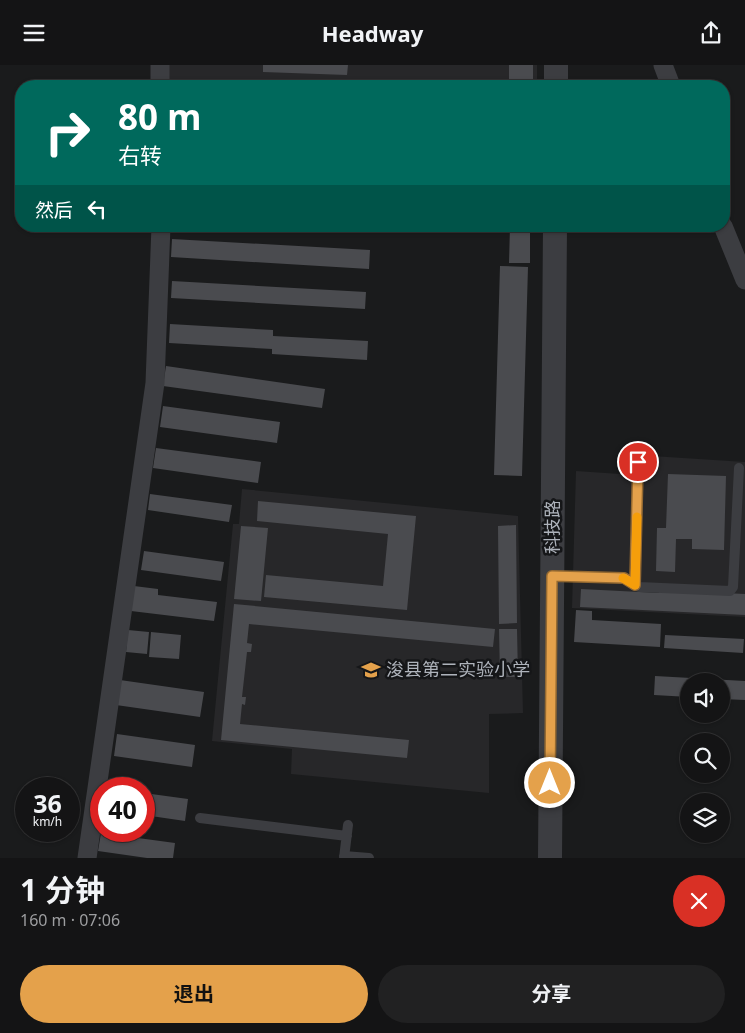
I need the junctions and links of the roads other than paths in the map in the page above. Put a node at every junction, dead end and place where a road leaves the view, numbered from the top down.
1 (160, 65) edge
2 (556, 65) edge
3 (663, 65) edge
4 (160, 80) edge
5 (556, 80) edge
6 (669, 80) edge
7 (161, 232) edge
8 (555, 232) edge
9 (725, 232) edge
10 (745, 280) edge
11 (638, 462) dead end
12 (739, 468) dead end
13 (552, 576) junction
14 (635, 585) junction
15 (200, 818) dead end
16 (348, 825) dead end
17 (346, 836) junction
18 (344, 857) edge
19 (87, 858) edge
20 (369, 858) edge
21 (550, 858) edge

1 - 4 street
2 - 5 street
3 - 6 street
7 - 19 street
8 - 13 street, 科技路
9 - 10 street
11 - 14 lane
12 - 14 lane
13 - 14 lane
13 - 21 street, 科技路
15 - 17 lane
16 - 17 lane
17 - 18 lane
18 - 20 lane

